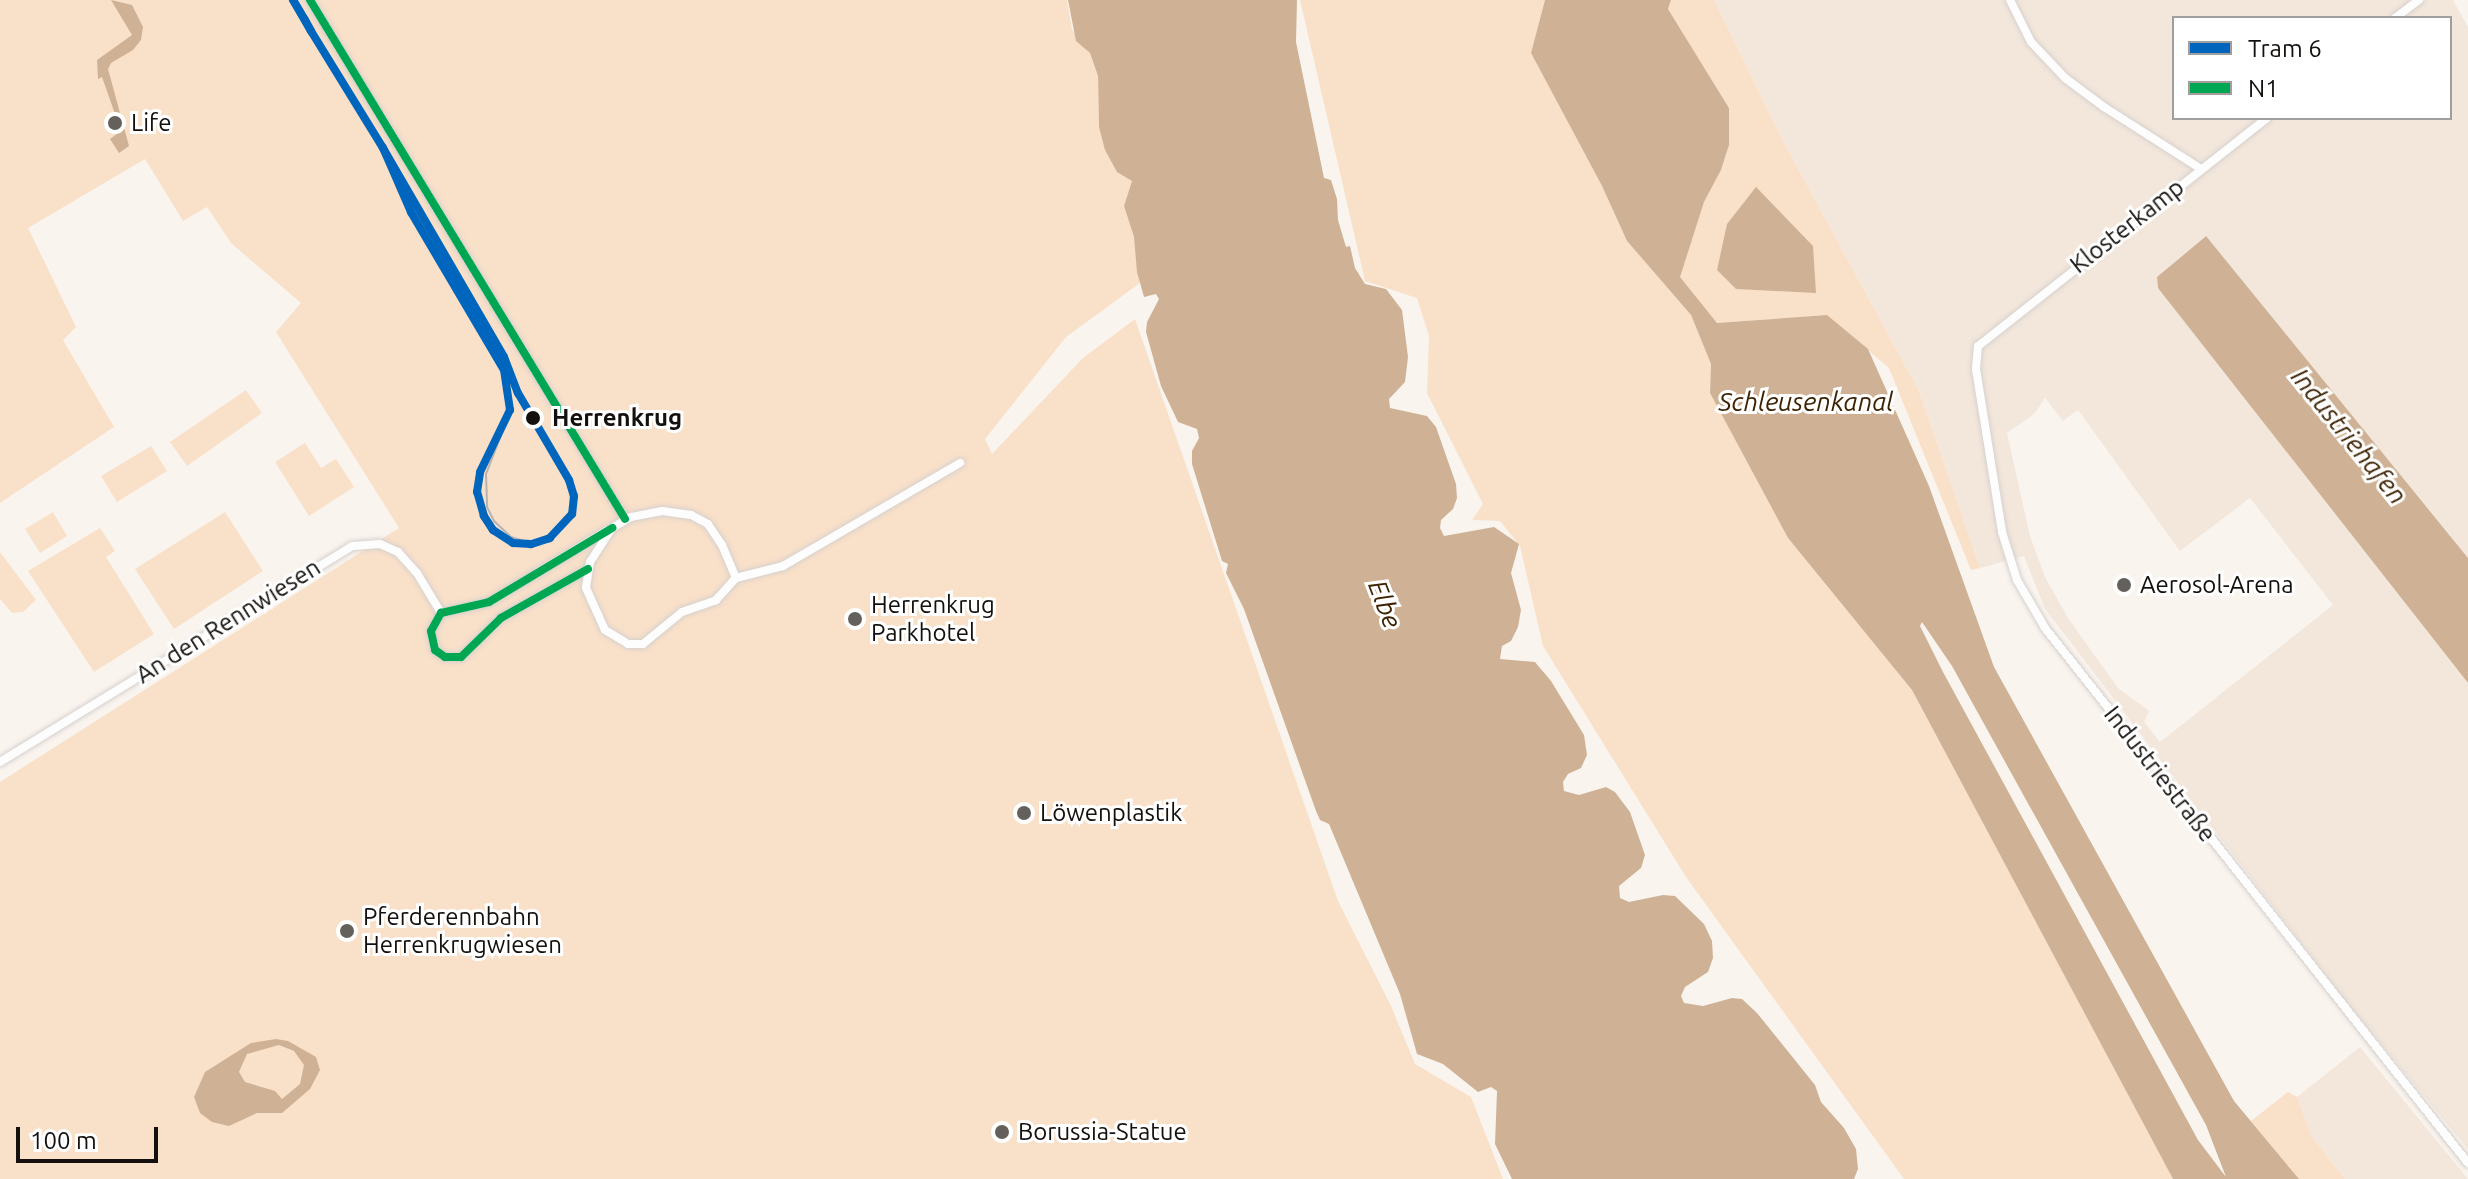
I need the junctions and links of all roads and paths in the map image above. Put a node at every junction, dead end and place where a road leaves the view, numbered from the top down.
1 (310, 0) edge
2 (2010, 0) edge
3 (2419, 0) edge
4 (2398, 16) edge
5 (2264, 120) edge
6 (2201, 169) junction
7 (1988, 335) joint
8 (960, 463) dead end
9 (625, 519) junction
10 (612, 528) junction
11 (588, 569) junction
12 (736, 578) junction
13 (441, 613) junction
14 (0, 762) edge
15 (2468, 1163) edge

1 - 9 street
2 - 6 street
3 - 4 street
5 - 6 street, Klosterkamp
6 - 7 street, Klosterkamp
7 - 15 street, Industriestraße
8 - 12 street
9 - 10 street
9 - 12 street
10 - 11 street
10 - 13 street
11 - 12 street
11 - 13 street
13 - 14 street, An den Rennwiesen

